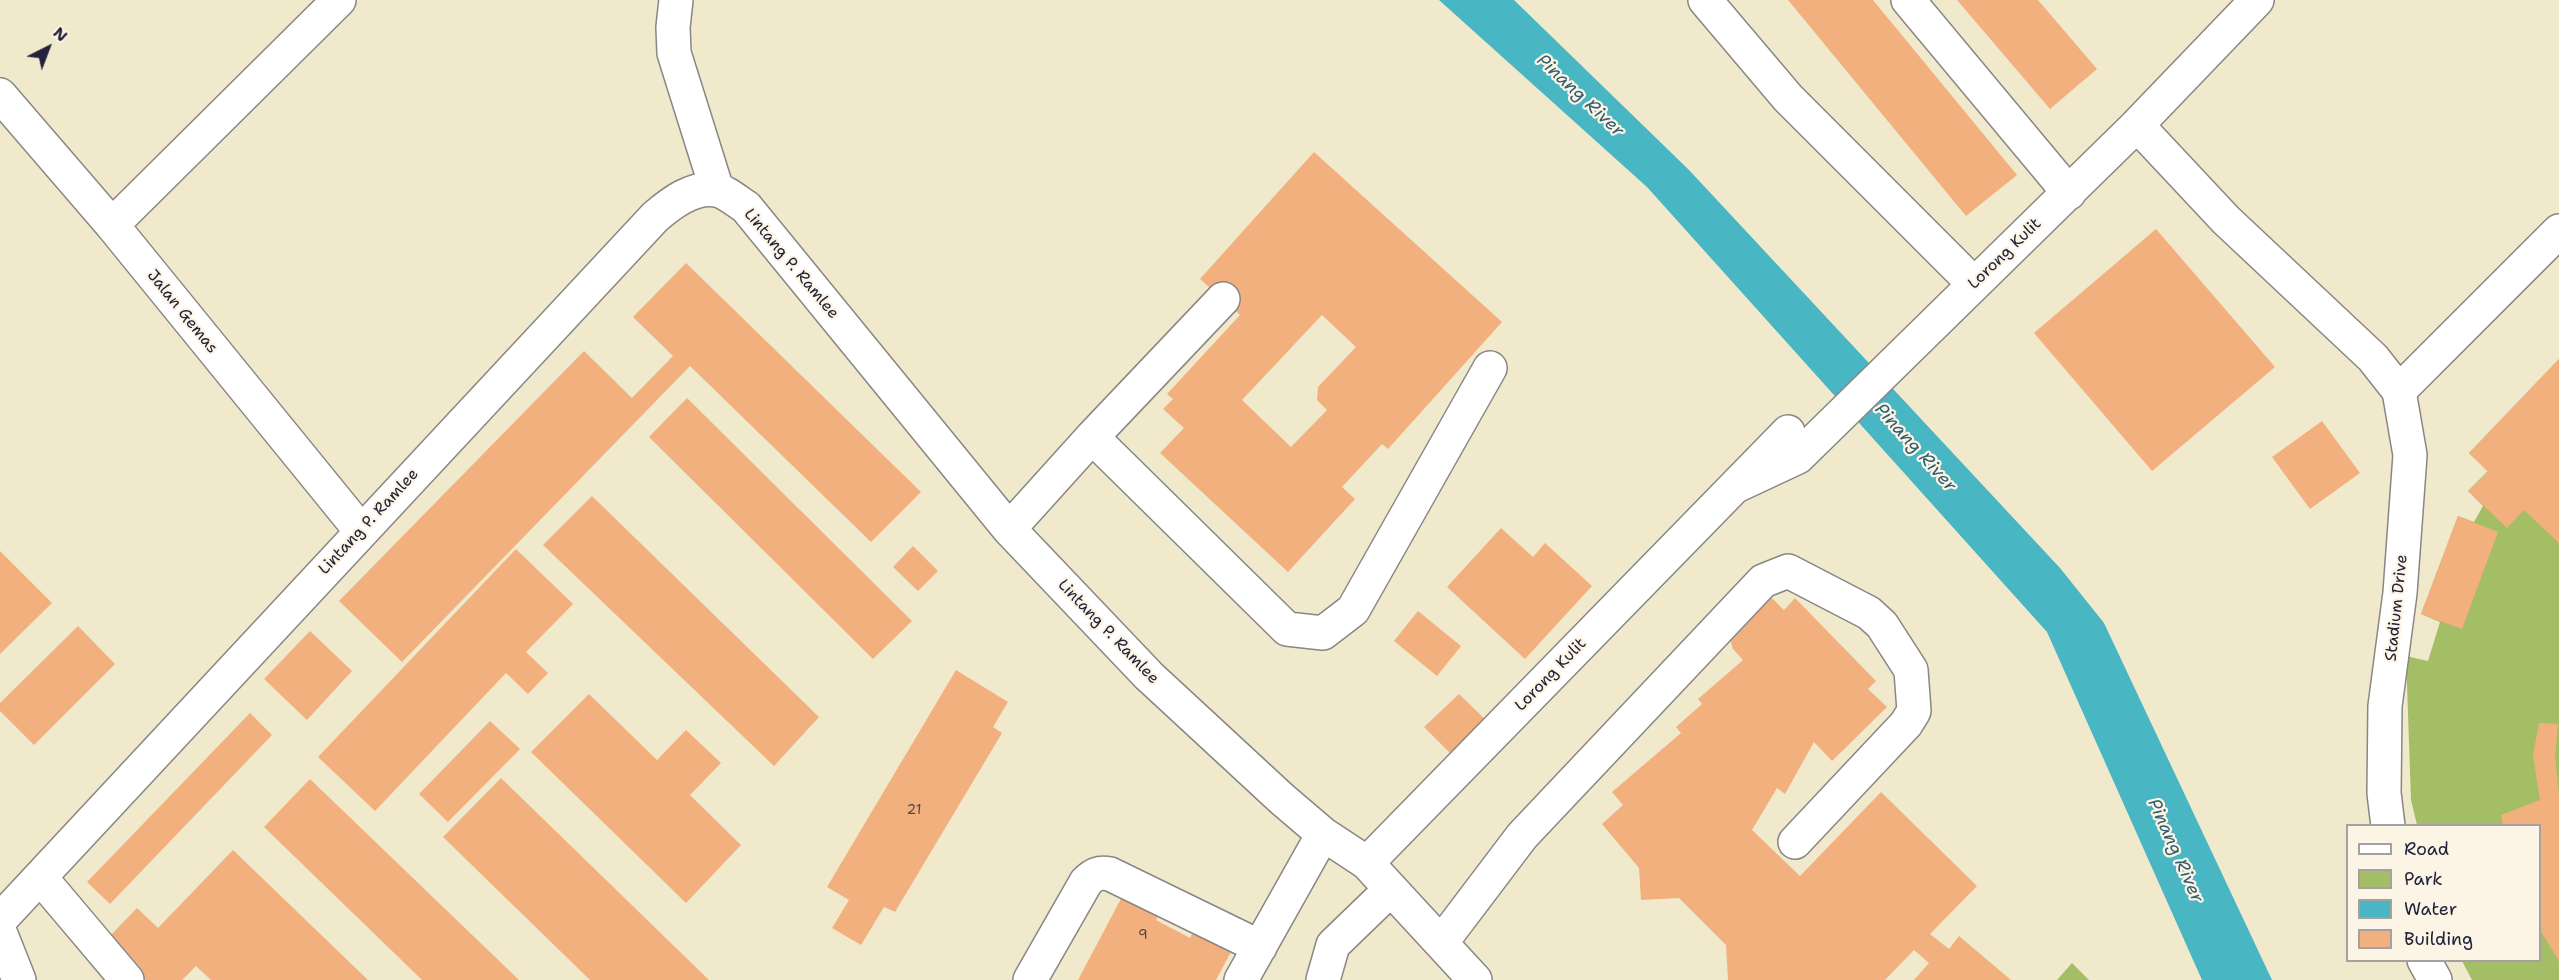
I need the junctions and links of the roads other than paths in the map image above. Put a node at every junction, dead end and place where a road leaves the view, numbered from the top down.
1 (339, 0) edge
2 (676, 0) edge
3 (1705, 0) edge
4 (1908, 0) edge
5 (2257, 0) edge
6 (0, 95) edge
7 (2137, 125) junction
8 (717, 190) junction
9 (2069, 193) junction
10 (112, 225) junction
11 (2559, 231) edge
12 (1974, 284) junction
13 (1223, 299) dead end
14 (1491, 368) dead end
15 (2399, 391) junction
16 (1092, 437) junction
17 (1009, 529) junction
18 (361, 531) junction
19 (2388, 824) edge
20 (1323, 834) junction
21 (1795, 842) dead end
22 (1367, 863) junction
23 (40, 877) junction
24 (1390, 890) junction
25 (0, 921) edge
26 (0, 932) edge
27 (1441, 943) junction
28 (1260, 947) junction
29 (2425, 962) edge
30 (18, 980) edge
31 (127, 980) edge
32 (1030, 980) edge
33 (1241, 980) edge
34 (1323, 980) edge
35 (1475, 980) edge
36 (2435, 980) edge

1 - 10 street
2 - 8 street
3 - 12 street
4 - 9 street
5 - 7 street, Lorong Kulit
6 - 10 street, Jalan Gemas
7 - 9 street, Lorong Kulit
7 - 15 street, Stadium Drive
8 - 17 street, Lintang P. Ramlee
8 - 18 street, Lintang P. Ramlee
9 - 12 street, Lorong Kulit
10 - 18 street, Jalan Gemas
11 - 15 street
12 - 22 street, Lorong Kulit
13 - 16 street
14 - 16 street
15 - 19 street, Stadium Drive
16 - 17 street
17 - 20 street, Lintang P. Ramlee
18 - 23 street, Lintang P. Ramlee
20 - 22 street, Lintang P. Ramlee
20 - 28 street
21 - 27 street
22 - 24 street, Lintang P. Ramlee
23 - 25 street, Lintang P. Ramlee
23 - 31 street
24 - 27 street, Lintang P. Ramlee
24 - 34 street
26 - 30 street
27 - 35 street, Lintang P. Ramlee
28 - 32 street
28 - 33 street
29 - 36 street

